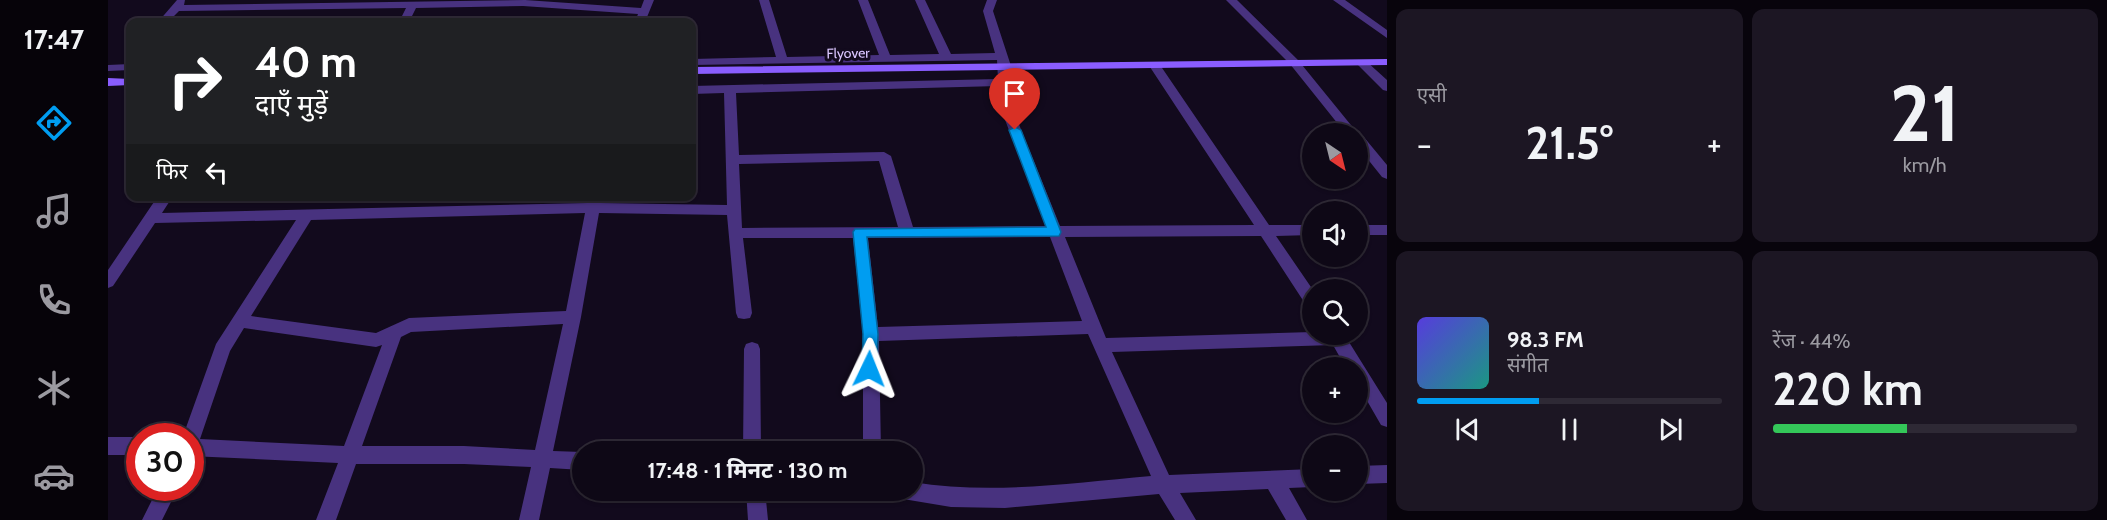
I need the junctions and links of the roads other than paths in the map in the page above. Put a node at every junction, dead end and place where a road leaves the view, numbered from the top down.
1 (764, 0) edge
2 (863, 0) edge
3 (920, 0) edge
4 (992, 0) edge
5 (1231, 0) edge
6 (1338, 0) edge
7 (414, 3) edge
8 (179, 4) edge
9 (647, 5) edge
10 (167, 18) edge
11 (406, 18) edge
12 (1387, 35) edge
13 (885, 57) junction
14 (782, 59) junction
15 (943, 61) junction
16 (696, 62) edge
17 (1294, 62) junction
18 (1387, 62) edge
19 (1362, 63) junction
20 (1154, 64) junction
21 (126, 66) edge
22 (108, 68) edge
23 (1004, 68) junction
24 (696, 71) edge
25 (108, 82) edge
26 (126, 82) edge
27 (1387, 87) edge
28 (730, 88) junction
29 (696, 90) edge
30 (1344, 123) edge
31 (1368, 151) edge
32 (732, 160) junction
33 (1387, 174) edge
34 (163, 201) edge
35 (594, 202) edge
36 (734, 210) junction
37 (307, 215) junction
38 (151, 218) junction
39 (1266, 230) junction
40 (1302, 230) edge
41 (1368, 230) edge
42 (1387, 230) edge
43 (860, 232) junction
44 (908, 232) junction
45 (1054, 232) junction
46 (735, 233) junction
47 (108, 282) edge
48 (1302, 286) edge
49 (744, 313) dead end
50 (573, 317) junction
51 (238, 321) junction
52 (1093, 327) junction
53 (395, 332) junction
54 (871, 334) junction
55 (1302, 337) edge
56 (1102, 345) junction
57 (752, 349) dead end
58 (1368, 388) edge
59 (1387, 419) edge
60 (197, 423) edge
61 (752, 441) edge
62 (872, 441) edge
63 (108, 446) edge
64 (126, 446) edge
65 (204, 446) edge
66 (351, 455) junction
67 (541, 458) junction
68 (572, 460) edge
69 (1387, 474) edge
70 (1368, 475) edge
71 (1302, 478) edge
72 (1274, 479) junction
73 (1164, 484) junction
74 (923, 493) edge
75 (162, 501) edge
76 (755, 501) edge
77 (152, 520) edge
78 (326, 520) edge
79 (529, 520) edge
80 (758, 520) edge
81 (1185, 520) edge
82 (1297, 520) edge

1 - 14 street
2 - 13 street
3 - 15 street
4 - 23 street
5 - 17 street
6 - 12 street
7 - 8 street
7 - 9 street
7 - 11 street
8 - 10 street
13 - 14 street
13 - 15 street
14 - 16 street
15 - 23 main road, Flyover
15 - 24 main road, Flyover
17 - 19 main road, Flyover
17 - 20 main road, Flyover
17 - 30 street
18 - 19 main road, Flyover
19 - 27 street
20 - 23 main road, Flyover
20 - 39 street
21 - 22 street
23 - 28 street
23 - 45 street
25 - 26 main road
28 - 29 street
28 - 32 street
31 - 33 street
32 - 36 street
32 - 44 street
34 - 38 street
35 - 36 street
35 - 37 street
35 - 50 street
36 - 46 street
37 - 38 street
37 - 51 street
38 - 47 street
39 - 40 street
39 - 45 street
39 - 48 street
41 - 42 street
43 - 44 street
43 - 46 street
43 - 54 street
44 - 45 street
45 - 52 street
46 - 49 street
50 - 53 street
50 - 67 street
51 - 53 street
51 - 60 street
52 - 54 street
52 - 56 street
53 - 66 street
54 - 62 street
55 - 56 street
56 - 73 street
57 - 61 street
58 - 59 street
63 - 64 street
65 - 66 street
66 - 67 street
66 - 78 street
67 - 68 street
67 - 79 street
69 - 70 street
71 - 72 street
72 - 73 street
72 - 82 street
73 - 74 street
73 - 81 street
75 - 77 street
76 - 80 street

